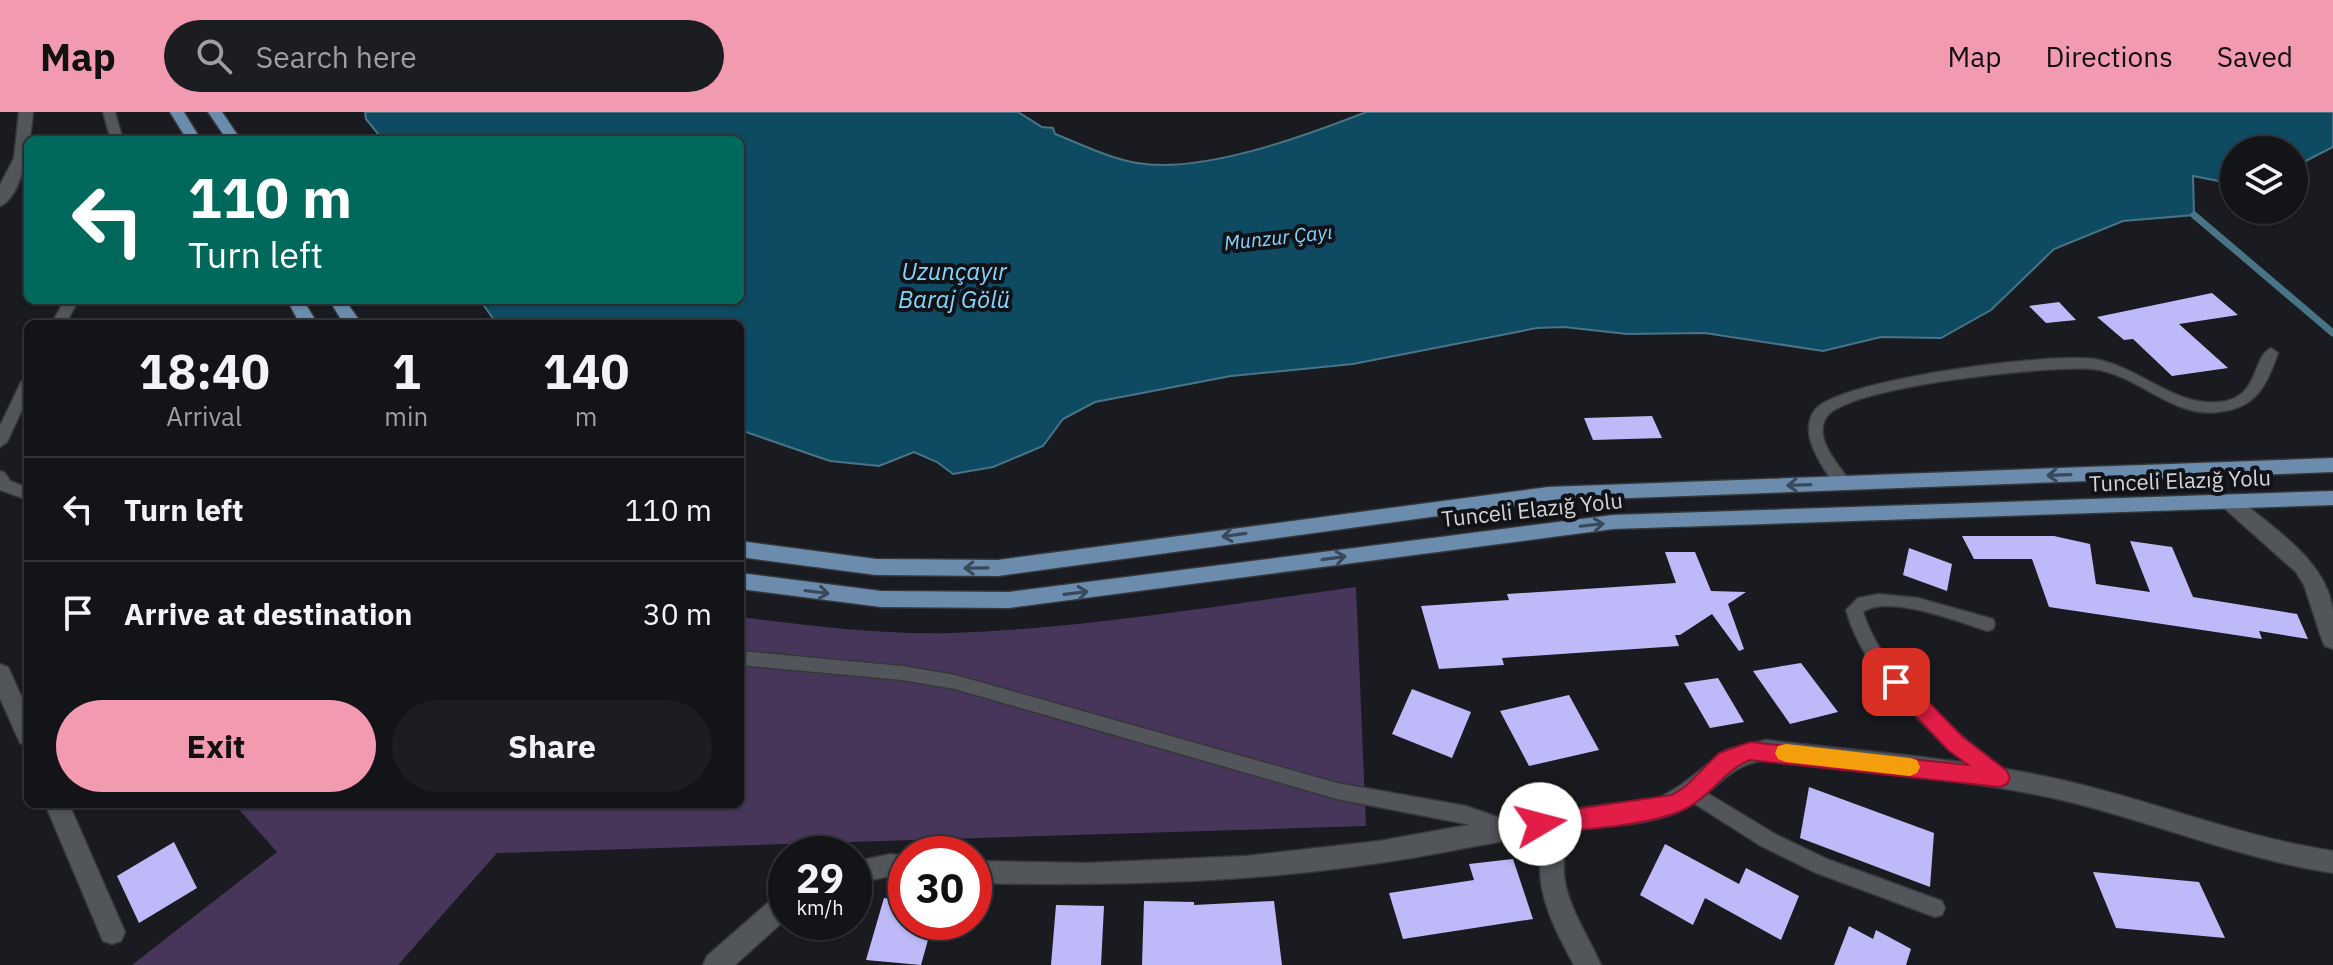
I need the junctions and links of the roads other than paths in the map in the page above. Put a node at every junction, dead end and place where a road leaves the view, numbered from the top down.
1 (26, 112) edge
2 (109, 112) edge
3 (177, 112) edge
4 (215, 112) edge
5 (116, 136) edge
6 (192, 136) edge
7 (231, 136) edge
8 (0, 201) edge
9 (2271, 353) dead end
10 (24, 391) edge
11 (0, 442) edge
12 (2333, 465) edge
13 (0, 477) edge
14 (1843, 483) junction
15 (24, 492) edge
16 (2333, 498) edge
17 (2232, 504) junction
18 (744, 550) edge
19 (744, 582) edge
20 (1987, 624) dead end
21 (2333, 640) edge
22 (744, 658) edge
23 (0, 673) edge
24 (24, 727) edge
25 (2000, 778) junction
26 (1694, 793) junction
27 (59, 808) edge
28 (1568, 820) junction
29 (1509, 829) junction
30 (2333, 862) edge
31 (992, 872) edge
32 (1935, 908) dead end
33 (768, 919) edge
34 (112, 932) dead end
35 (716, 965) edge
36 (1588, 965) edge

1 - 8 street
2 - 5 lane
3 - 6 main road
4 - 7 main road
9 - 14 lane
10 - 11 lane
12 -> 14 main road, Tunceli Elazığ Yolu
13 - 15 lane
14 -> 18 main road, Tunceli Elazığ Yolu
16 - 17 main road, Tunceli Elazığ Yolu
19 -> 17 main road, Tunceli Elazığ Yolu
17 - 21 street
20 - 25 lane
22 - 29 lane
23 - 24 street
25 - 26 street
25 - 30 street
26 - 28 street
26 - 32 lane
27 - 34 street
28 - 29 street
28 - 36 street
29 - 31 street
33 - 35 street

